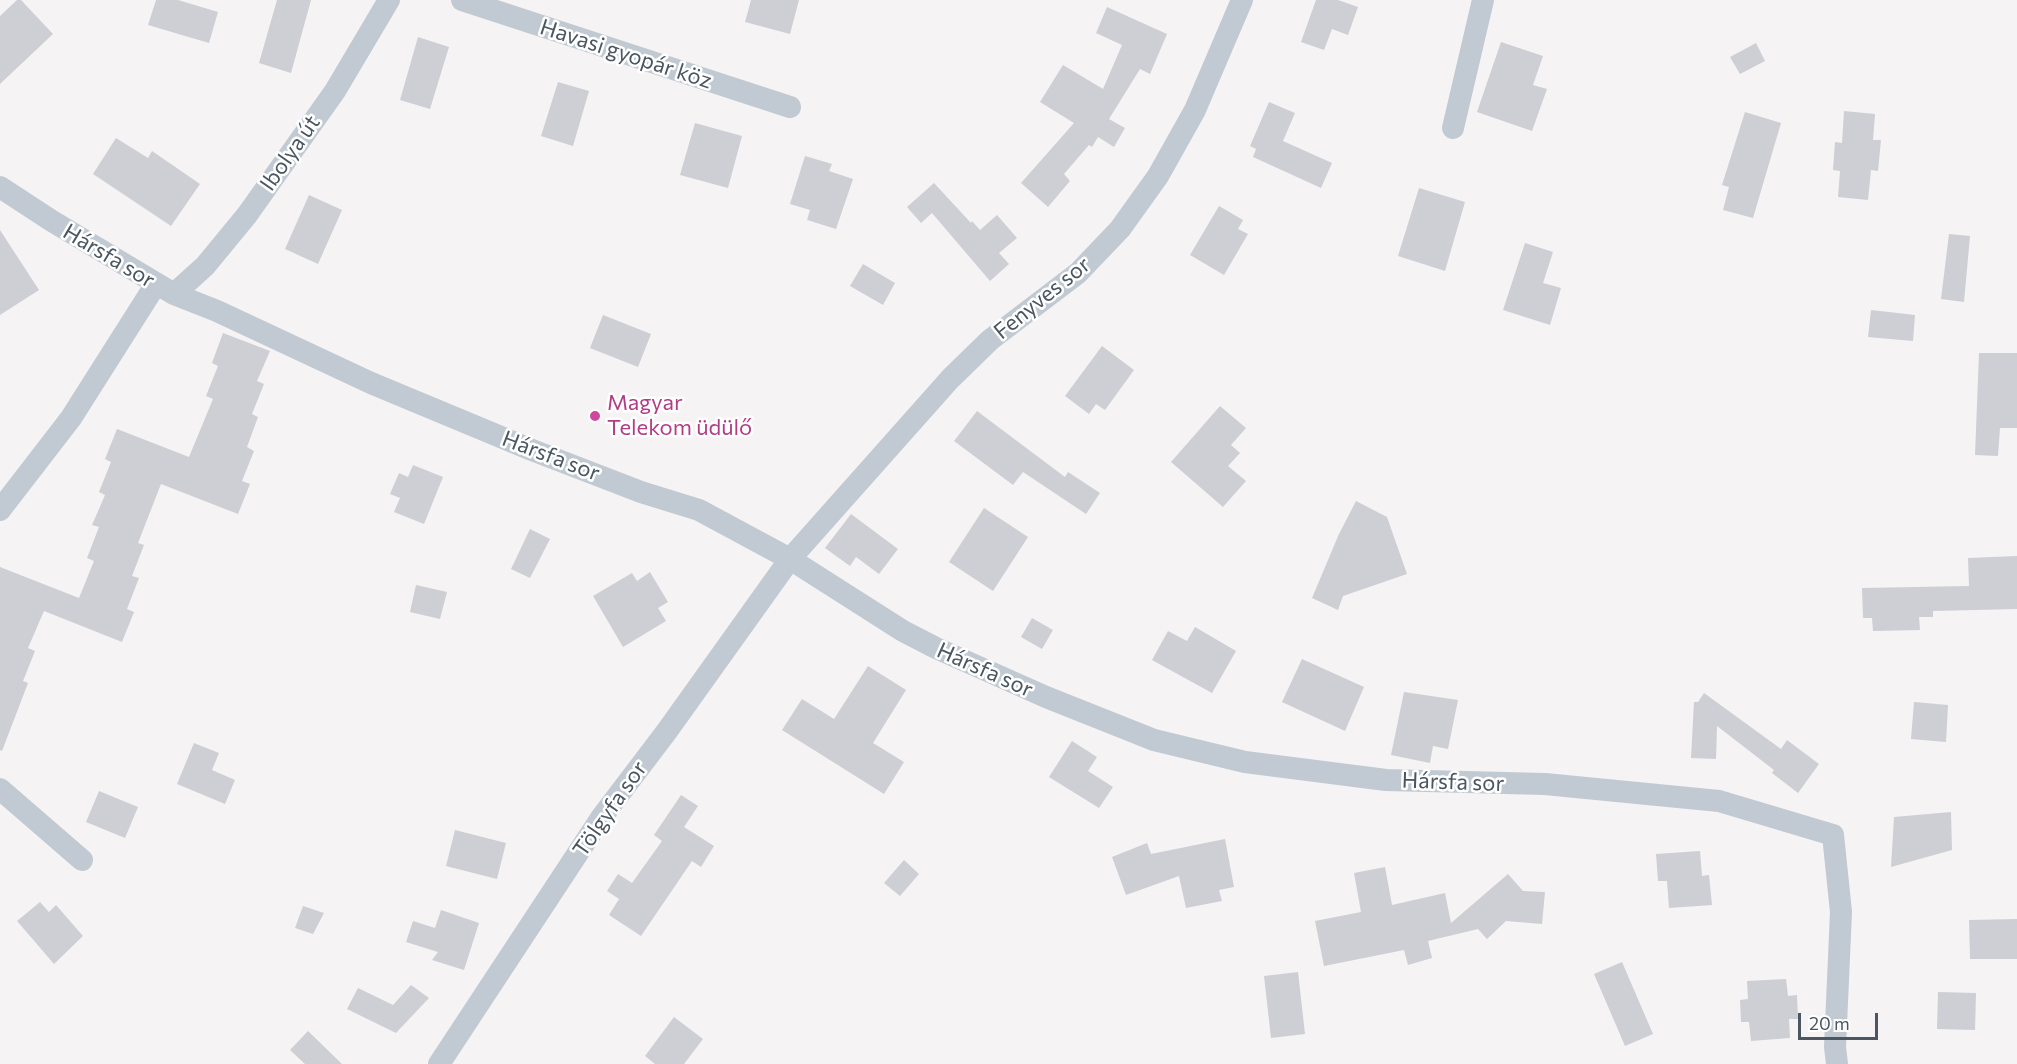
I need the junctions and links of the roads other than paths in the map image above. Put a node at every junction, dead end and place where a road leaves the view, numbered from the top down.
1 (389, 0) edge
2 (462, 0) edge
3 (1242, 0) edge
4 (1483, 0) edge
5 (790, 107) dead end
6 (1453, 128) dead end
7 (0, 187) edge
8 (165, 289) junction
9 (0, 510) edge
10 (790, 559) junction
11 (0, 789) edge
12 (82, 860) dead end
13 (439, 1064) edge
14 (1837, 1064) edge

1 - 8 street, Ibolya út
2 - 5 street, Havasi gyopár köz
3 - 10 street, Fenyves sor
4 - 6 street
7 - 8 street, Hársfa sor
8 - 9 street, Ibolya út
8 - 10 street, Hársfa sor
10 - 13 street, Tölgyfa sor
10 - 14 street, Hársfa sor
11 - 12 street

